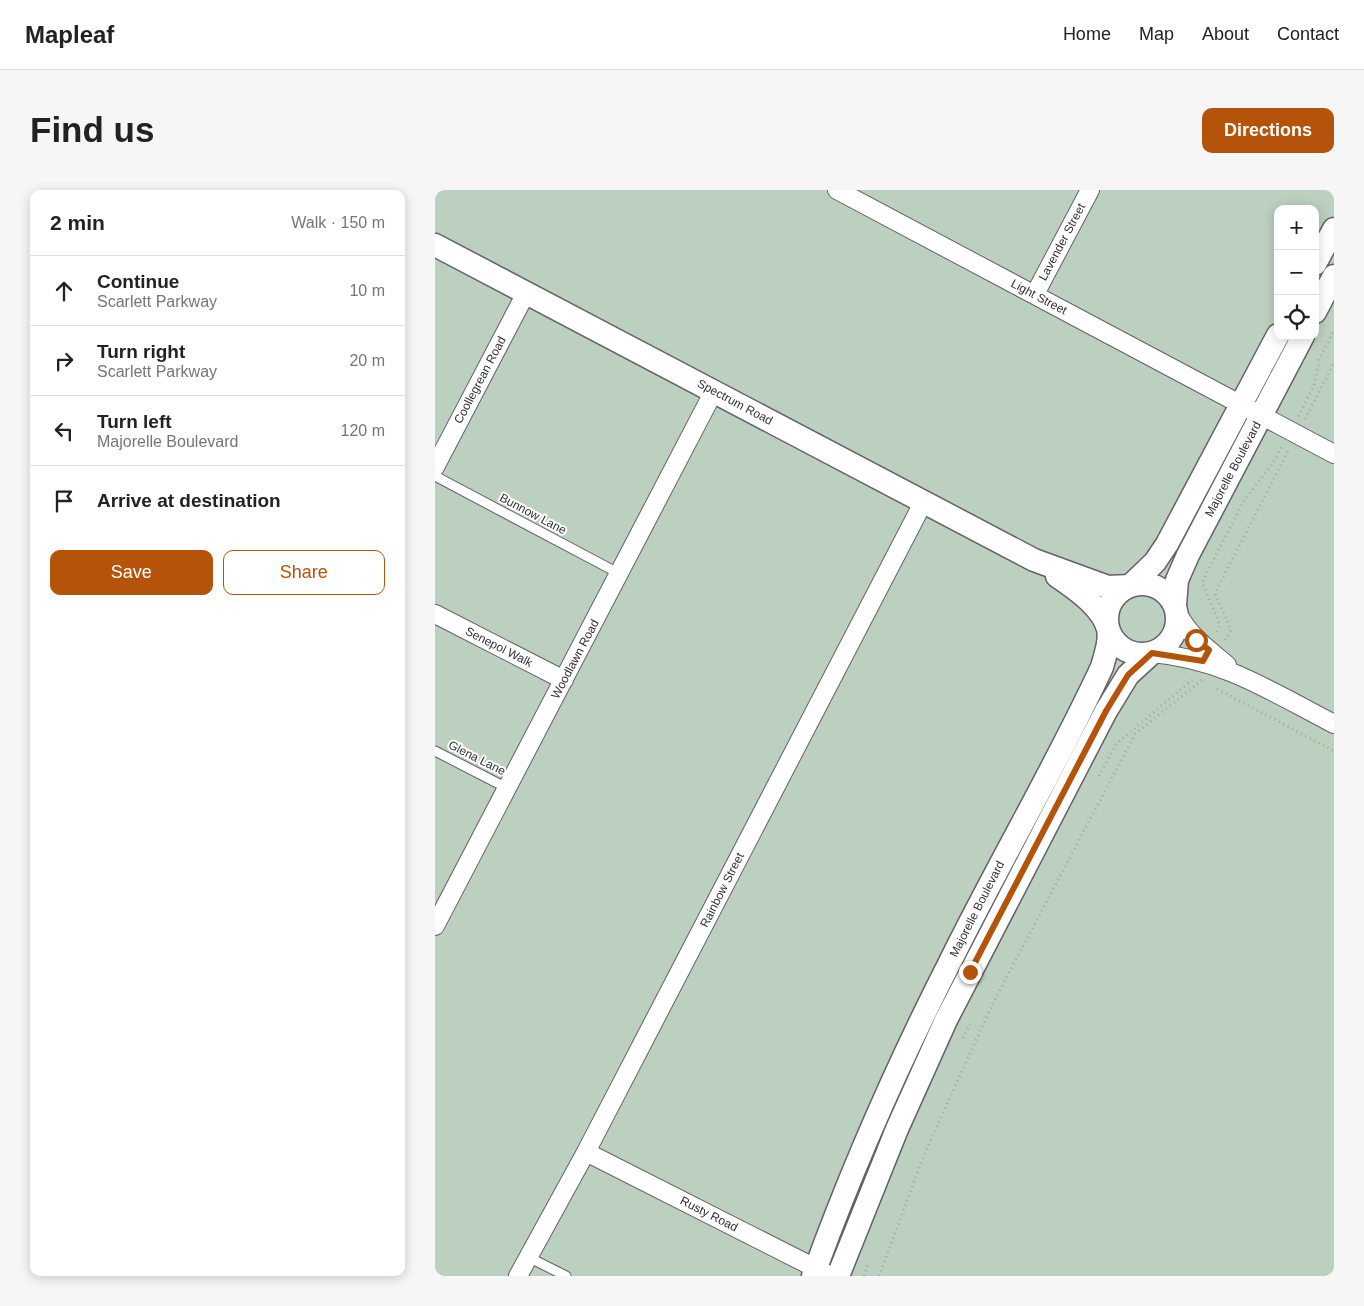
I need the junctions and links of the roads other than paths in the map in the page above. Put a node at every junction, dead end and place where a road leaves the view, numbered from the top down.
1 (837, 190) edge
2 (1089, 190) edge
3 (1334, 229) edge
4 (435, 245) edge
5 (1319, 257) edge
6 (1334, 276) edge
7 (526, 293) junction
8 (1035, 294) junction
9 (1319, 304) edge
10 (1275, 340) edge
11 (1301, 340) edge
12 (714, 391) junction
13 (1240, 406) junction
14 (1261, 416) junction
15 (1334, 454) edge
16 (435, 467) edge
17 (435, 476) edge
18 (924, 501) junction
19 (1034, 560) junction
20 (620, 574) junction
21 (1130, 586) junction
22 (1176, 609) junction
23 (435, 614) edge
24 (1108, 629) junction
25 (1152, 653) junction
26 (1212, 657) junction
27 (564, 680) junction
28 (1334, 724) edge
29 (435, 751) edge
30 (507, 788) junction
31 (435, 926) edge
32 (586, 1152) junction
33 (530, 1258) junction
34 (820, 1273) edge
35 (518, 1276) edge
36 (565, 1276) edge
37 (838, 1276) edge

1 - 8 street, Light Street
2 - 8 street, Lavender Street
3 - 5 street
4 - 7 street, Spectrum Road
6 - 9 street
7 - 12 street, Spectrum Road
7 - 16 street, Coollegrean Road
8 - 13 street, Light Street
10 - 13 street, Majorelle Boulevard
11 - 14 street, Majorelle Boulevard
12 - 18 street, Spectrum Road
12 - 20 street, Woodlawn Road
13 - 14 street, Light Street
13 - 21 street, Majorelle Boulevard
14 - 15 street, Light Street
14 - 22 street, Majorelle Boulevard
17 - 20 lane, Bunnow Lane
18 - 19 street, Spectrum Road
18 - 32 street, Rainbow Street
19 - 21 street, Spectrum Road
19 - 24 street, Spectrum Road
20 - 27 street, Woodlawn Road
21 - 22 street
21 - 24 street
22 - 25 street
22 - 26 street
23 - 27 street, Senepol Walk
24 - 25 street
24 - 34 street, Majorelle Boulevard
25 - 26 street
25 - 37 street, Majorelle Boulevard
26 - 28 street
27 - 30 street, Woodlawn Road
29 - 30 lane, Glena Lane
30 - 31 street, Woodlawn Road
32 - 33 street, Rainbow Street
32 - 34 street, Rusty Road
33 - 35 street, Rainbow Street
33 - 36 lane

